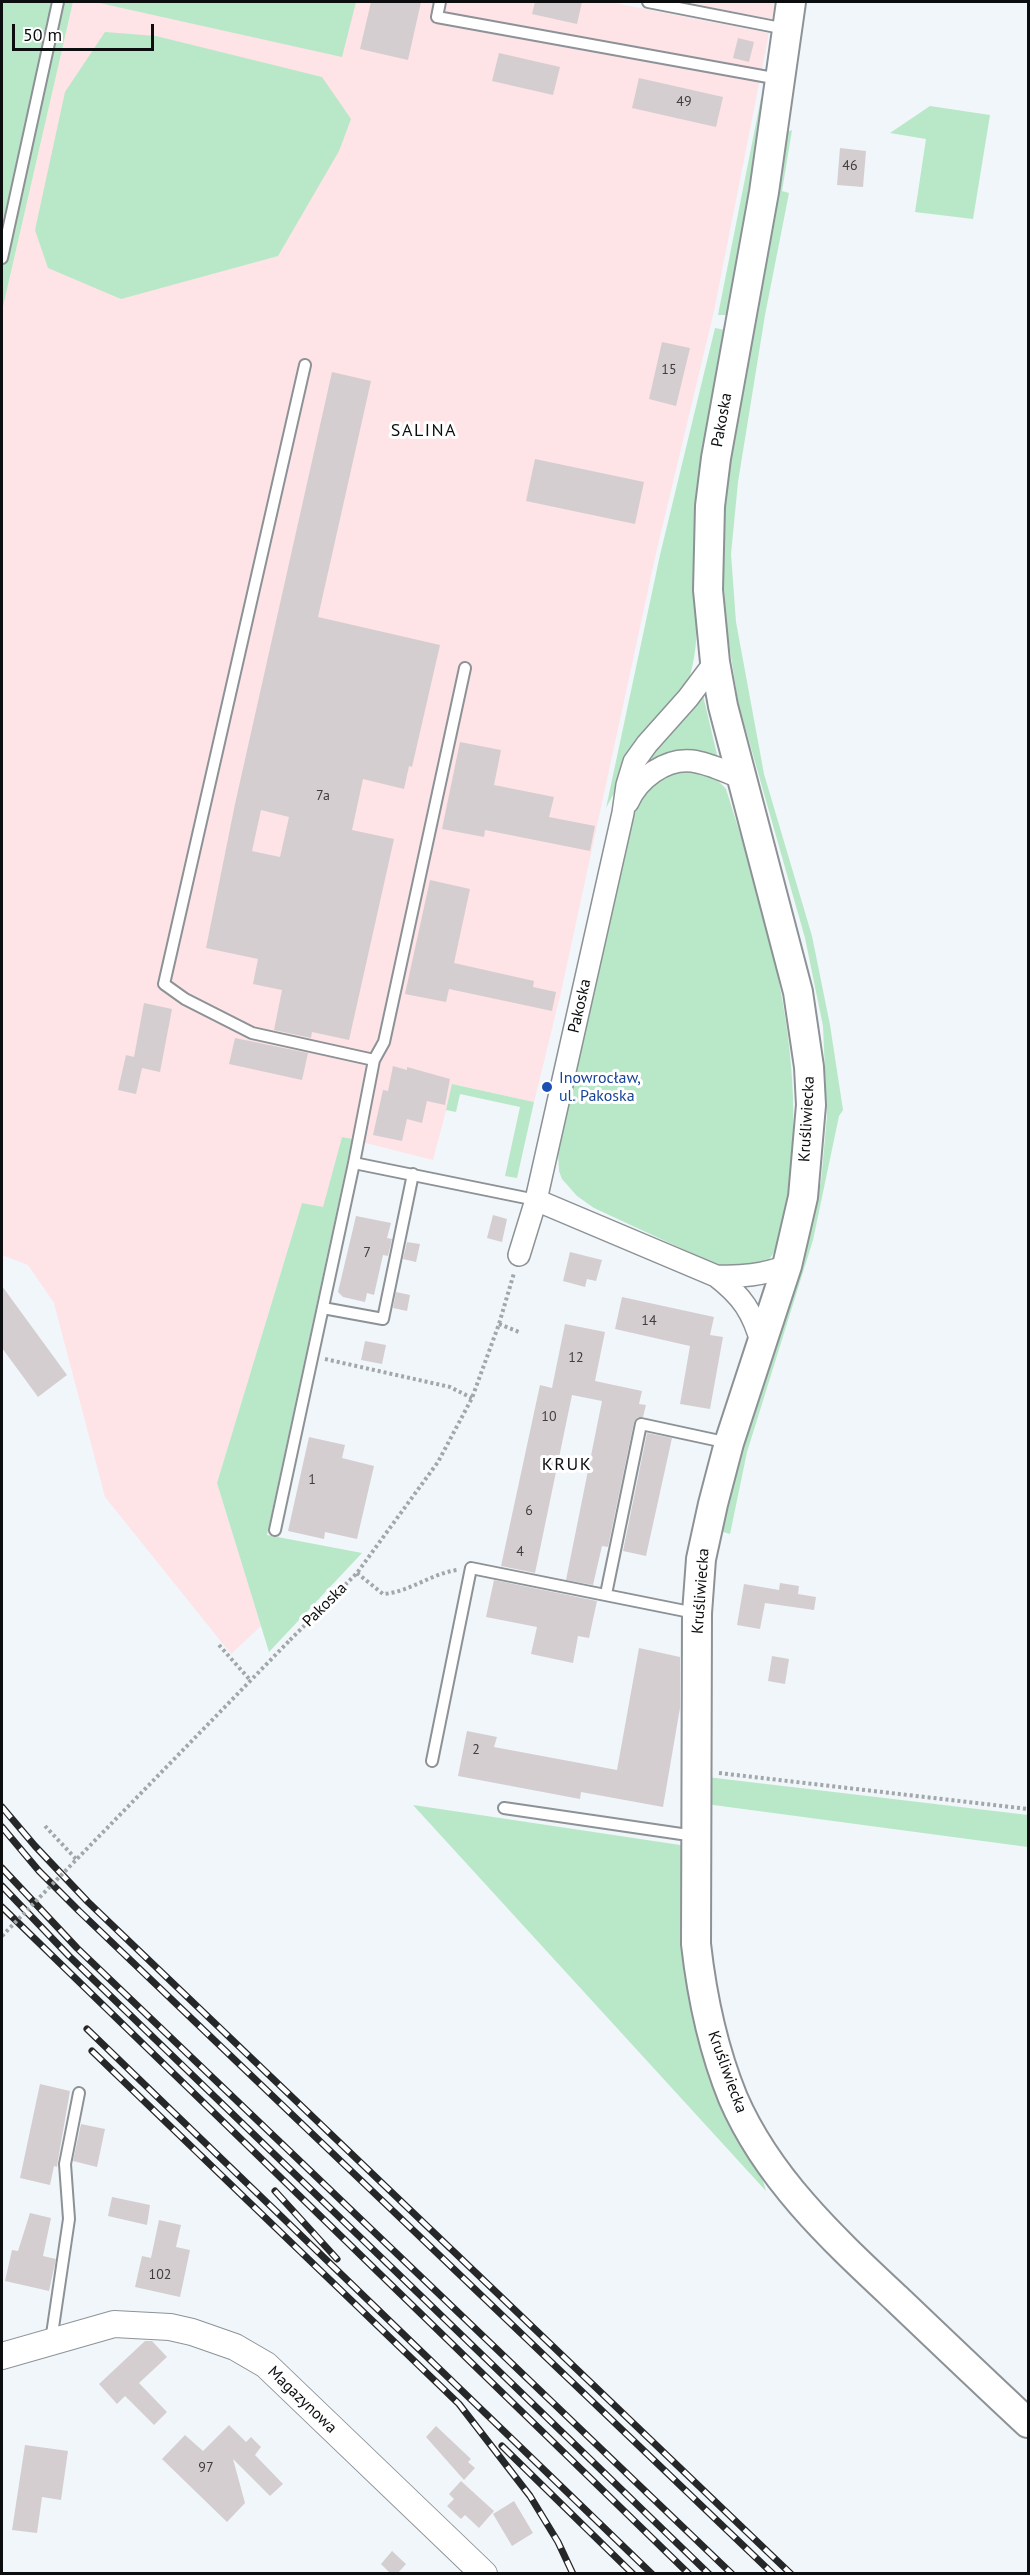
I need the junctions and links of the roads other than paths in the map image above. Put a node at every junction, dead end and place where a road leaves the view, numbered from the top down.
1 (58, 2) edge
2 (440, 2) edge
3 (648, 2) edge
4 (791, 2) edge
5 (787, 29) junction
6 (780, 79) junction
7 (2, 258) edge
8 (305, 364) dead end
9 (714, 662) junction
10 (465, 668) dead end
11 (742, 778) junction
12 (623, 813) junction
13 (374, 1060) junction
14 (354, 1162) junction
15 (413, 1174) junction
16 (536, 1200) junction
17 (519, 1255) road end
18 (787, 1266) junction
19 (716, 1276) junction
20 (323, 1308) junction
21 (762, 1345) junction
22 (729, 1443) junction
23 (275, 1530) dead end
24 (606, 1594) junction
25 (697, 1613) junction
26 (432, 1761) dead end
27 (504, 1808) dead end
28 (695, 1836) junction
29 (79, 2093) dead end
30 (51, 2342) junction
31 (3, 2350) edge
32 (1029, 2423) edge
33 (484, 2574) edge

1 - 7 lane
2 - 6 lane
3 - 5 lane
4 - 5 main road, Pakoska
5 - 6 main road, Pakoska
6 - 9 main road, Pakoska
8 - 13 lane
9 - 11 main road, Kruśliwiecka
9 - 12 street, Pakoska
10 - 13 lane
11 - 12 street, Pakoska
11 - 18 main road, Kruśliwiecka
12 - 16 street, Pakoska
13 - 14 lane
14 - 15 lane
14 - 20 lane
15 - 16 lane
15 - 20 lane
16 - 17 street, Pakoska
16 - 19 street
18 - 19 street
18 - 21 main road, Kruśliwiecka
19 - 21 street
20 - 23 lane
21 - 22 main road, Kruśliwiecka
22 - 24 lane
22 - 25 main road, Kruśliwiecka
24 - 25 lane
24 - 26 lane
25 - 28 main road, Kruśliwiecka
27 - 28 lane
28 - 32 main road, Kruśliwiecka
29 - 30 lane
30 - 31 street, Magazynowa
30 - 33 street, Magazynowa

